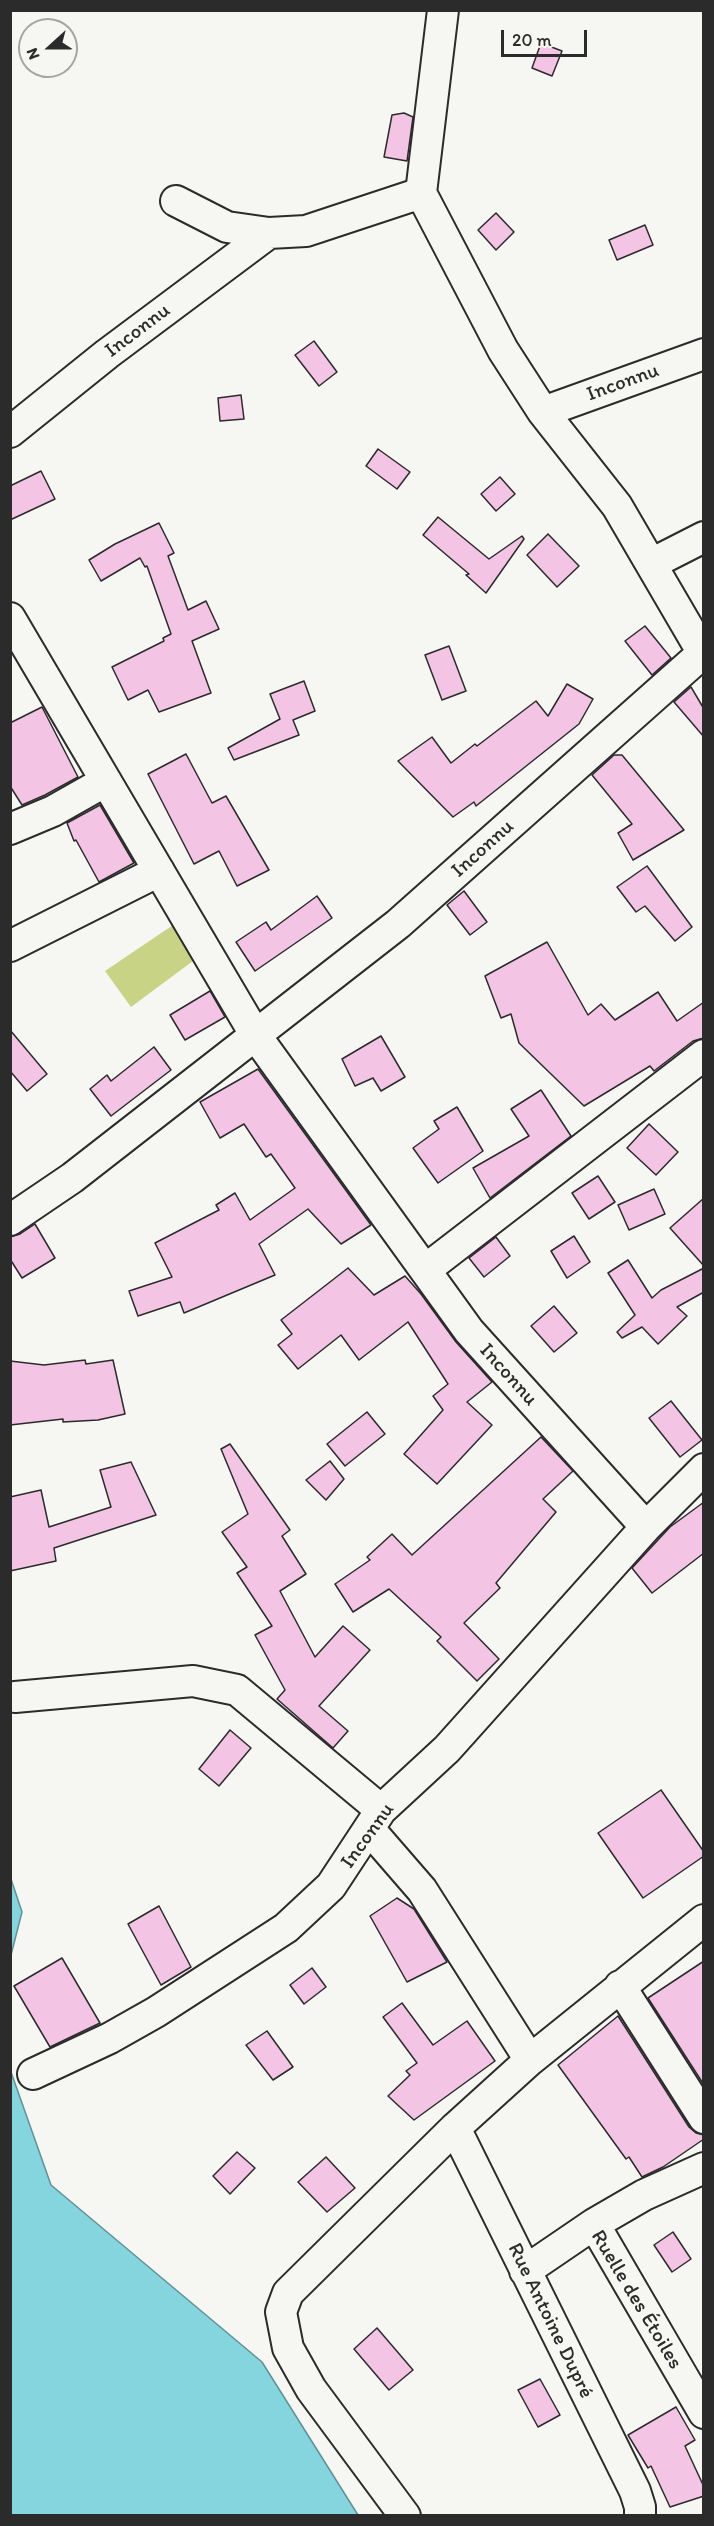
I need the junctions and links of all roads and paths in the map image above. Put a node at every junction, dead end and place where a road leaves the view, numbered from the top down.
1 (443, 10) edge
2 (421, 193) junction
3 (176, 201) dead end
4 (269, 233) junction
5 (704, 354) edge
6 (543, 412) junction
7 (10, 432) edge
8 (704, 537) edge
9 (651, 564) junction
10 (10, 618) edge
11 (703, 653) edge
12 (106, 781) junction
13 (10, 829) edge
14 (159, 871) junction
15 (10, 946) edge
16 (256, 1036) junction
17 (704, 1055) edge
18 (10, 1220) edge
19 (425, 1270) junction
20 (704, 1469) edge
21 (646, 1527) junction
22 (15, 1697) dead end
23 (376, 1820) junction
24 (704, 1920) edge
25 (620, 1986) junction
26 (530, 2060) junction
27 (33, 2074) dead end
28 (704, 2118) edge
29 (455, 2128) junction
30 (704, 2168) edge
31 (594, 2224) junction
32 (525, 2271) junction
33 (704, 2413) edge
34 (405, 2516) edge
35 (640, 2516) edge

1 - 2 street
2 - 4 street
2 - 6 street, Inconnu
3 - 4 street
4 - 7 street, Inconnu
5 - 6 street, Inconnu
6 - 9 street, Inconnu
8 - 9 street
9 - 11 street, Inconnu
10 - 12 street, Inconnu
11 - 16 street, Inconnu
12 - 13 street
12 - 14 street, Inconnu
14 - 15 street
14 - 16 street, Inconnu
16 - 18 street, Inconnu
16 - 19 street, Inconnu
17 - 19 street
19 - 21 street, Inconnu
20 - 21 street, Inconnu
21 - 23 street, Inconnu
22 - 23 street
23 - 26 street
23 - 27 street, Inconnu
24 - 25 street
25 - 26 street
25 - 28 street
26 - 29 street
29 - 32 street, Rue Antoine Dupré
29 - 34 street
30 - 31 street
31 - 32 street, Ruelle des Étoiles
31 - 33 street, Ruelle des Étoiles
32 - 35 street, Rue Antoine Dupré

